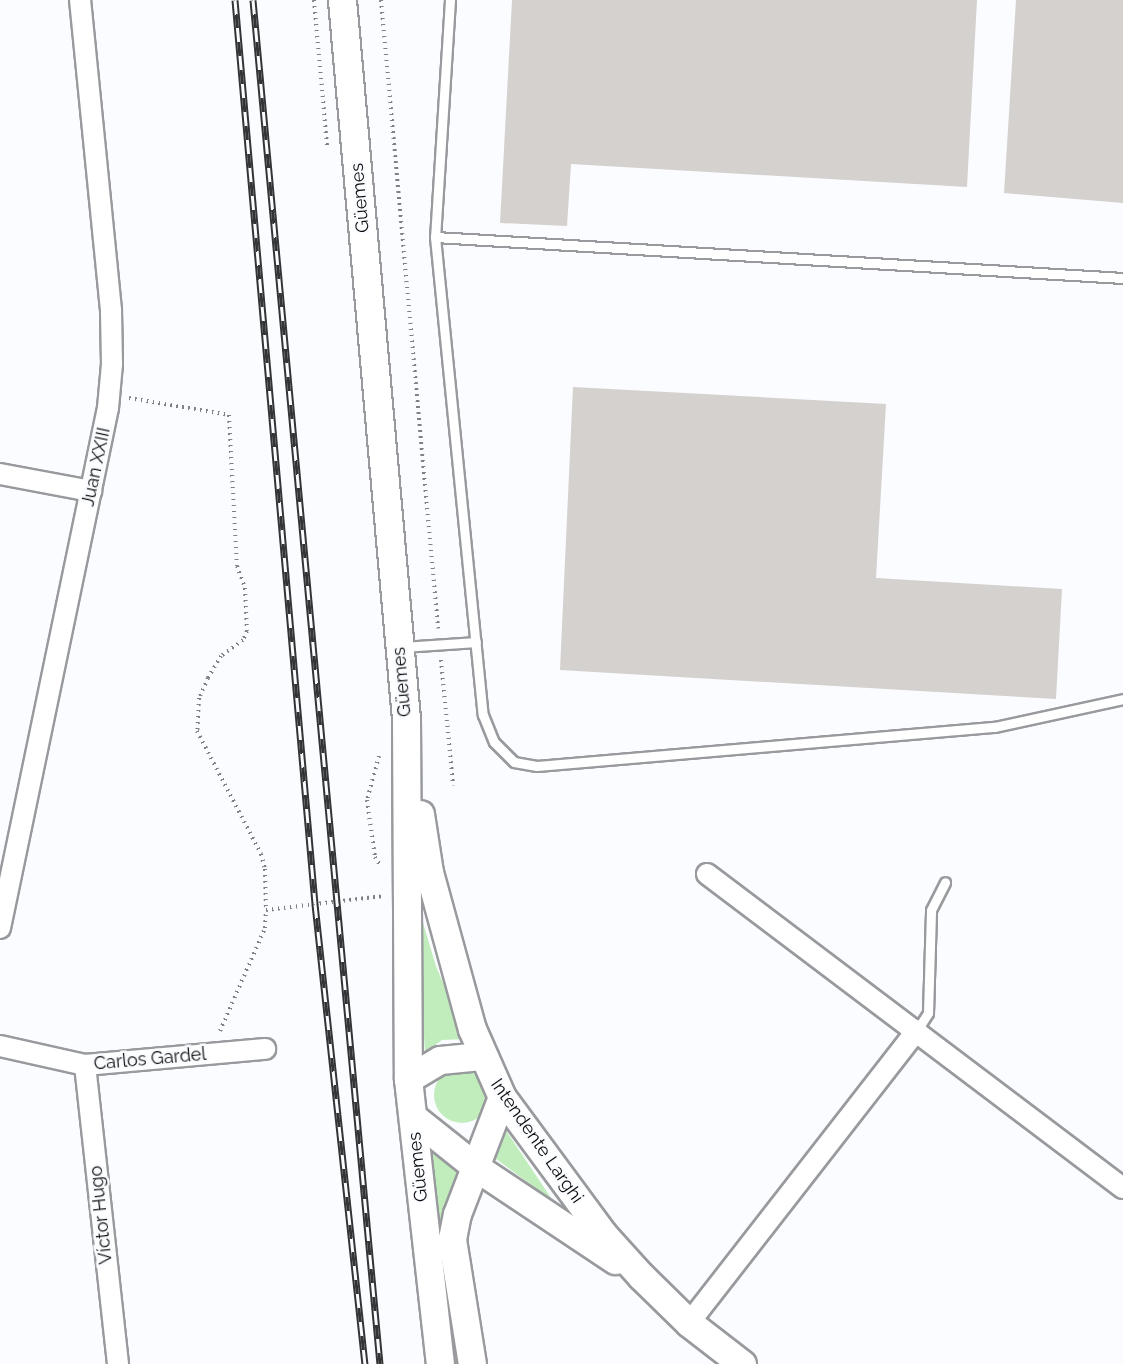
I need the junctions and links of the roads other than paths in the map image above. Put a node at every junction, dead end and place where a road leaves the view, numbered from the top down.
1 (80, 0) edge
2 (342, 0) edge
3 (450, 0) edge
4 (435, 237) junction
5 (1123, 278) edge
6 (0, 474) edge
7 (91, 491) junction
8 (476, 642) junction
9 (399, 647) junction
10 (1123, 699) edge
11 (406, 718) junction
12 (707, 874) dead end
13 (945, 882) dead end
14 (0, 928) edge
15 (917, 1030) junction
16 (0, 1046) edge
17 (265, 1049) dead end
18 (481, 1056) junction
19 (85, 1065) junction
20 (408, 1079) junction
21 (502, 1097) junction
22 (412, 1117) junction
23 (477, 1168) junction
24 (1123, 1188) edge
25 (641, 1276) junction
26 (689, 1323) junction
27 (118, 1364) edge
28 (440, 1364) edge
29 (472, 1364) edge
30 (742, 1364) edge

1 - 7 street, Juan XXIII
2 - 9 main road, Güemes
3 - 4 lane
4 - 5 lane
4 - 8 lane
6 - 7 street
7 - 14 street, Juan XXIII
8 - 9 lane
8 - 10 lane
9 - 11 main road, Güemes
11 - 18 main road, Intendente Larghi
11 - 20 main road, Güemes
12 - 15 street
13 - 15 lane
15 - 24 street
15 - 26 street
16 - 19 street, Carlos Gardel
17 - 19 street, Carlos Gardel
18 - 20 main road
18 - 21 main road, Intendente Larghi
19 - 27 street, Víctor Hugo
20 - 22 main road, Güemes
21 - 23 main road
21 - 25 main road, Intendente Larghi
22 - 23 main road
22 - 28 main road, Güemes
23 - 25 main road
23 - 29 main road
25 - 26 main road, Intendente Larghi
26 - 30 main road, Intendente Larghi

